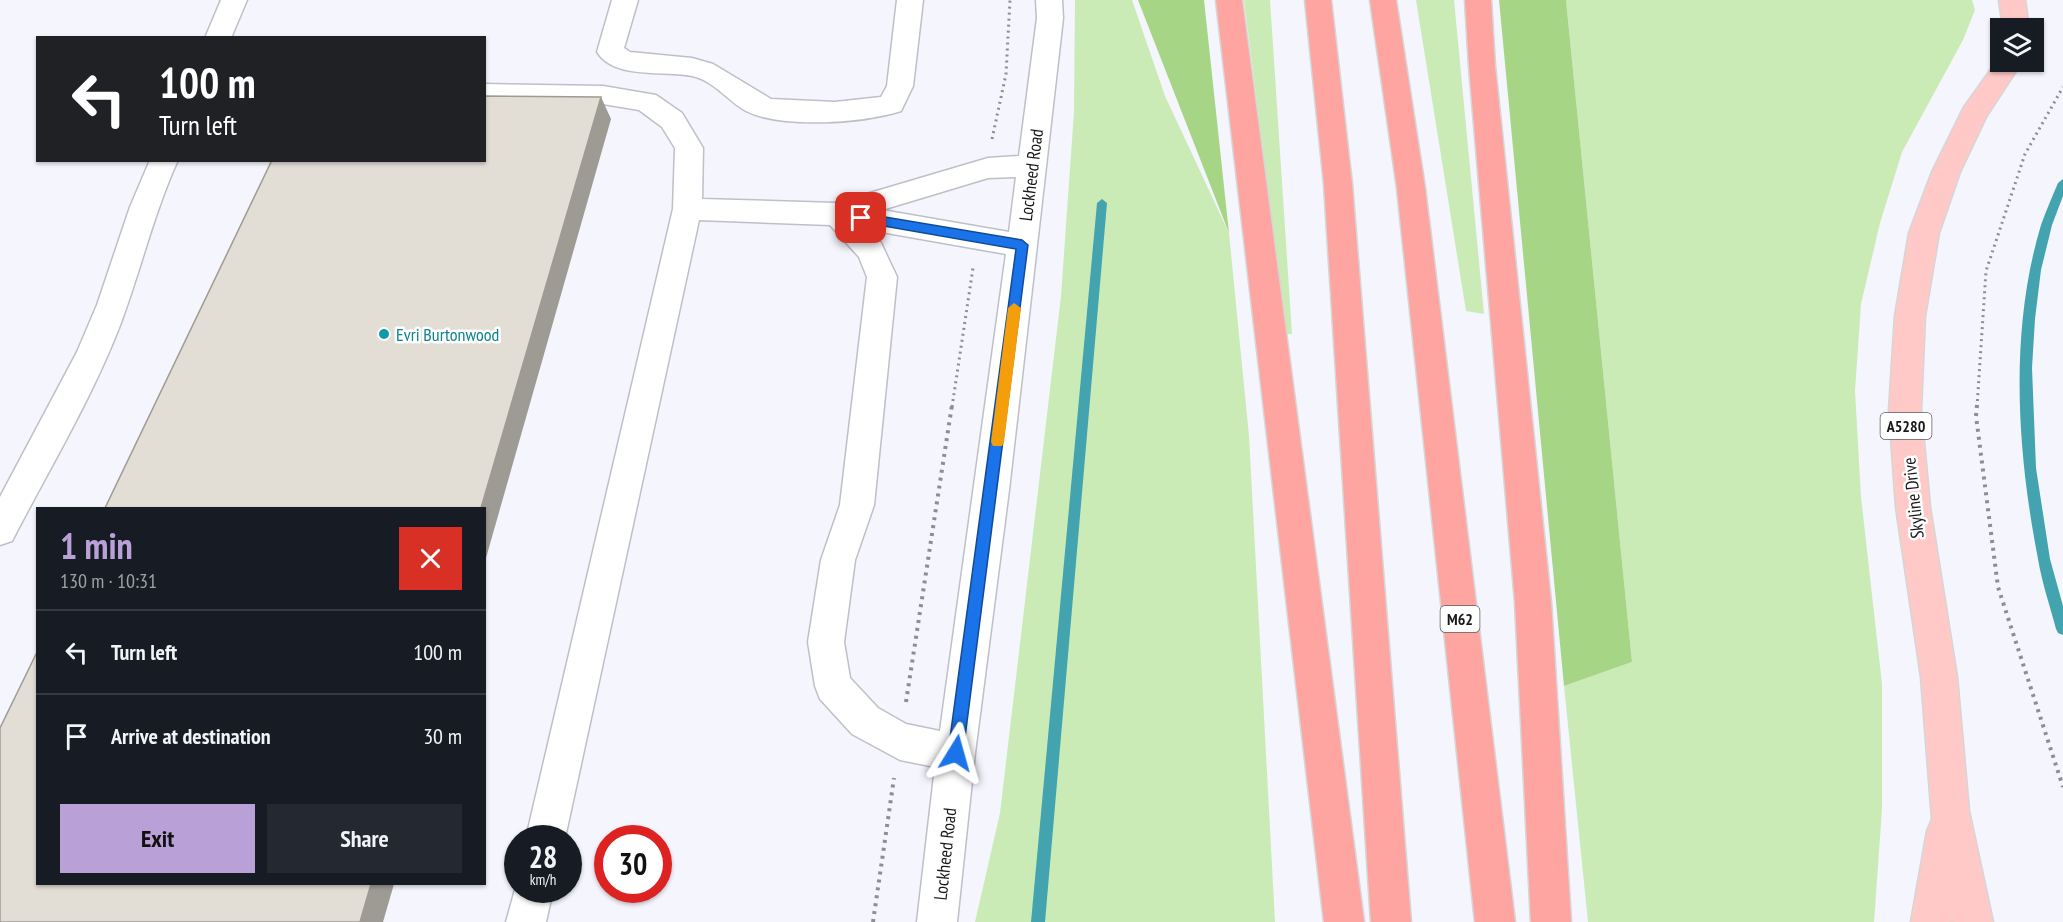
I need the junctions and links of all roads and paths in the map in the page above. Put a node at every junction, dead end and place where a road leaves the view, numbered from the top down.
1 (234, 0) edge
2 (625, 0) edge
3 (910, 0) edge
4 (1010, 0) edge
5 (1049, 0) edge
6 (1229, 0) edge
7 (1318, 0) edge
8 (1383, 0) edge
9 (1478, 0) edge
10 (2012, 0) edge
11 (2015, 18) edge
12 (219, 36) edge
13 (2002, 72) edge
14 (2063, 87) edge
15 (486, 93) edge
16 (994, 127) dead end
17 (163, 162) edge
18 (1032, 166) junction
19 (687, 209) junction
20 (838, 214) junction
21 (1022, 245) junction
22 (971, 280) dead end
23 (0, 530) edge
24 (907, 699) dead end
25 (956, 753) junction
26 (2063, 787) edge
27 (892, 793) dead end
28 (1950, 811) junction
29 (548, 825) edge
30 (530, 903) edge
31 (526, 922) edge
32 (873, 922) edge
33 (937, 922) edge
34 (1344, 922) edge
35 (1391, 922) edge
36 (1495, 922) edge
37 (1551, 922) edge
38 (1931, 922) edge
39 (1973, 922) edge

1 - 12 street
2 - 3 street
4 - 16 path
5 - 18 street, Lockheed Road
6 - 34 highway
7 - 35 highway
8 - 36 highway, M62
9 - 37 highway
10 - 11 main road
13 - 28 main road, Skyline Drive / A5280
14 - 26 path
15 - 19 street
17 - 23 street
18 - 20 street
18 - 21 street, Lockheed Road
19 - 20 street
19 - 29 street
20 - 21 street
20 - 25 street
21 - 25 street, Lockheed Road
22 - 24 path
25 - 33 street, Lockheed Road
27 - 32 path
28 - 38 main road, Skyline Drive / A5280
28 - 39 main road, Skyline Drive / A5280
30 - 31 street

